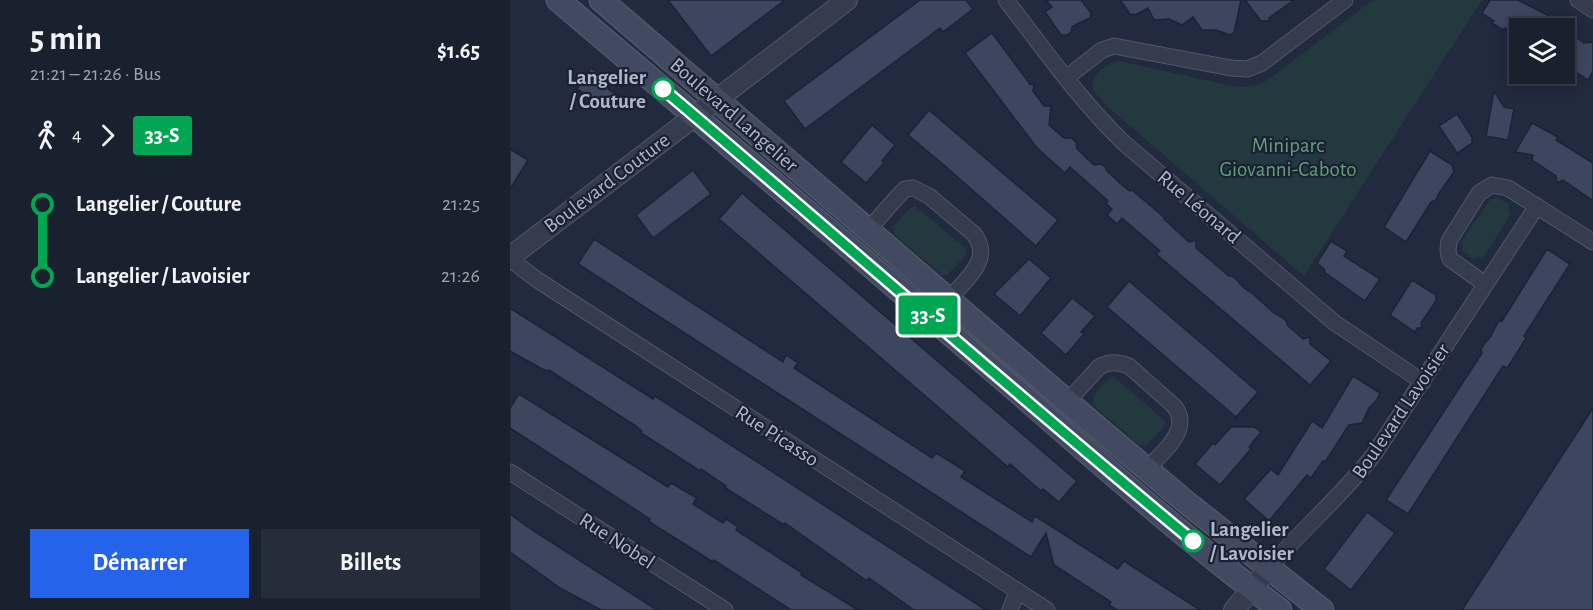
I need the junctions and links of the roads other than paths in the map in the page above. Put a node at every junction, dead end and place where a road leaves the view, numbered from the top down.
1 (558, 0) edge
2 (601, 0) edge
3 (847, 0) edge
4 (1006, 0) edge
5 (1345, 0) edge
6 (1578, 0) edge
7 (1593, 10) edge
8 (1066, 78) junction
9 (716, 100) junction
10 (695, 116) junction
11 (1537, 206) junction
12 (868, 230) junction
13 (1593, 242) edge
14 (510, 258) edge
15 (1485, 284) junction
16 (948, 300) junction
17 (1423, 382) junction
18 (1068, 401) junction
19 (1147, 469) junction
20 (510, 472) edge
21 (1269, 568) junction
22 (1251, 589) junction
23 (1017, 592) junction
24 (725, 610) edge
25 (1010, 610) edge
26 (1047, 610) edge
27 (1234, 610) edge
28 (1280, 610) edge
29 (1322, 610) edge

1 - 10 main road, Boulevard Langelier
2 - 9 main road, Boulevard Langelier
3 - 9 street, Boulevard Couture
4 - 8 street, Rue Léonard
5 - 8 street
6 - 7 street
8 - 17 street, Rue Léonard
9 - 10 street, Boulevard Couture
9 - 12 main road, Boulevard Langelier
10 - 14 street, Boulevard Couture
10 - 22 main road, Boulevard Langelier
11 - 13 street
11 - 15 street, Boulevard Lavoisier
11 - 15 street
12 - 16 main road, Boulevard Langelier
12 - 16 street
14 - 23 street, Rue Picasso
15 - 17 street, Boulevard Lavoisier
16 - 18 main road, Boulevard Langelier
17 - 21 street, Boulevard Lavoisier
18 - 19 main road, Boulevard Langelier
18 - 19 street
19 - 21 main road, Boulevard Langelier
20 - 24 street, Rue Nobel
21 - 22 street, Boulevard Lavoisier
21 - 29 main road, Boulevard Langelier
22 - 27 street, Boulevard Lavoisier
22 - 28 main road, Boulevard Langelier
23 - 25 street
23 - 26 street, Rue Picasso

